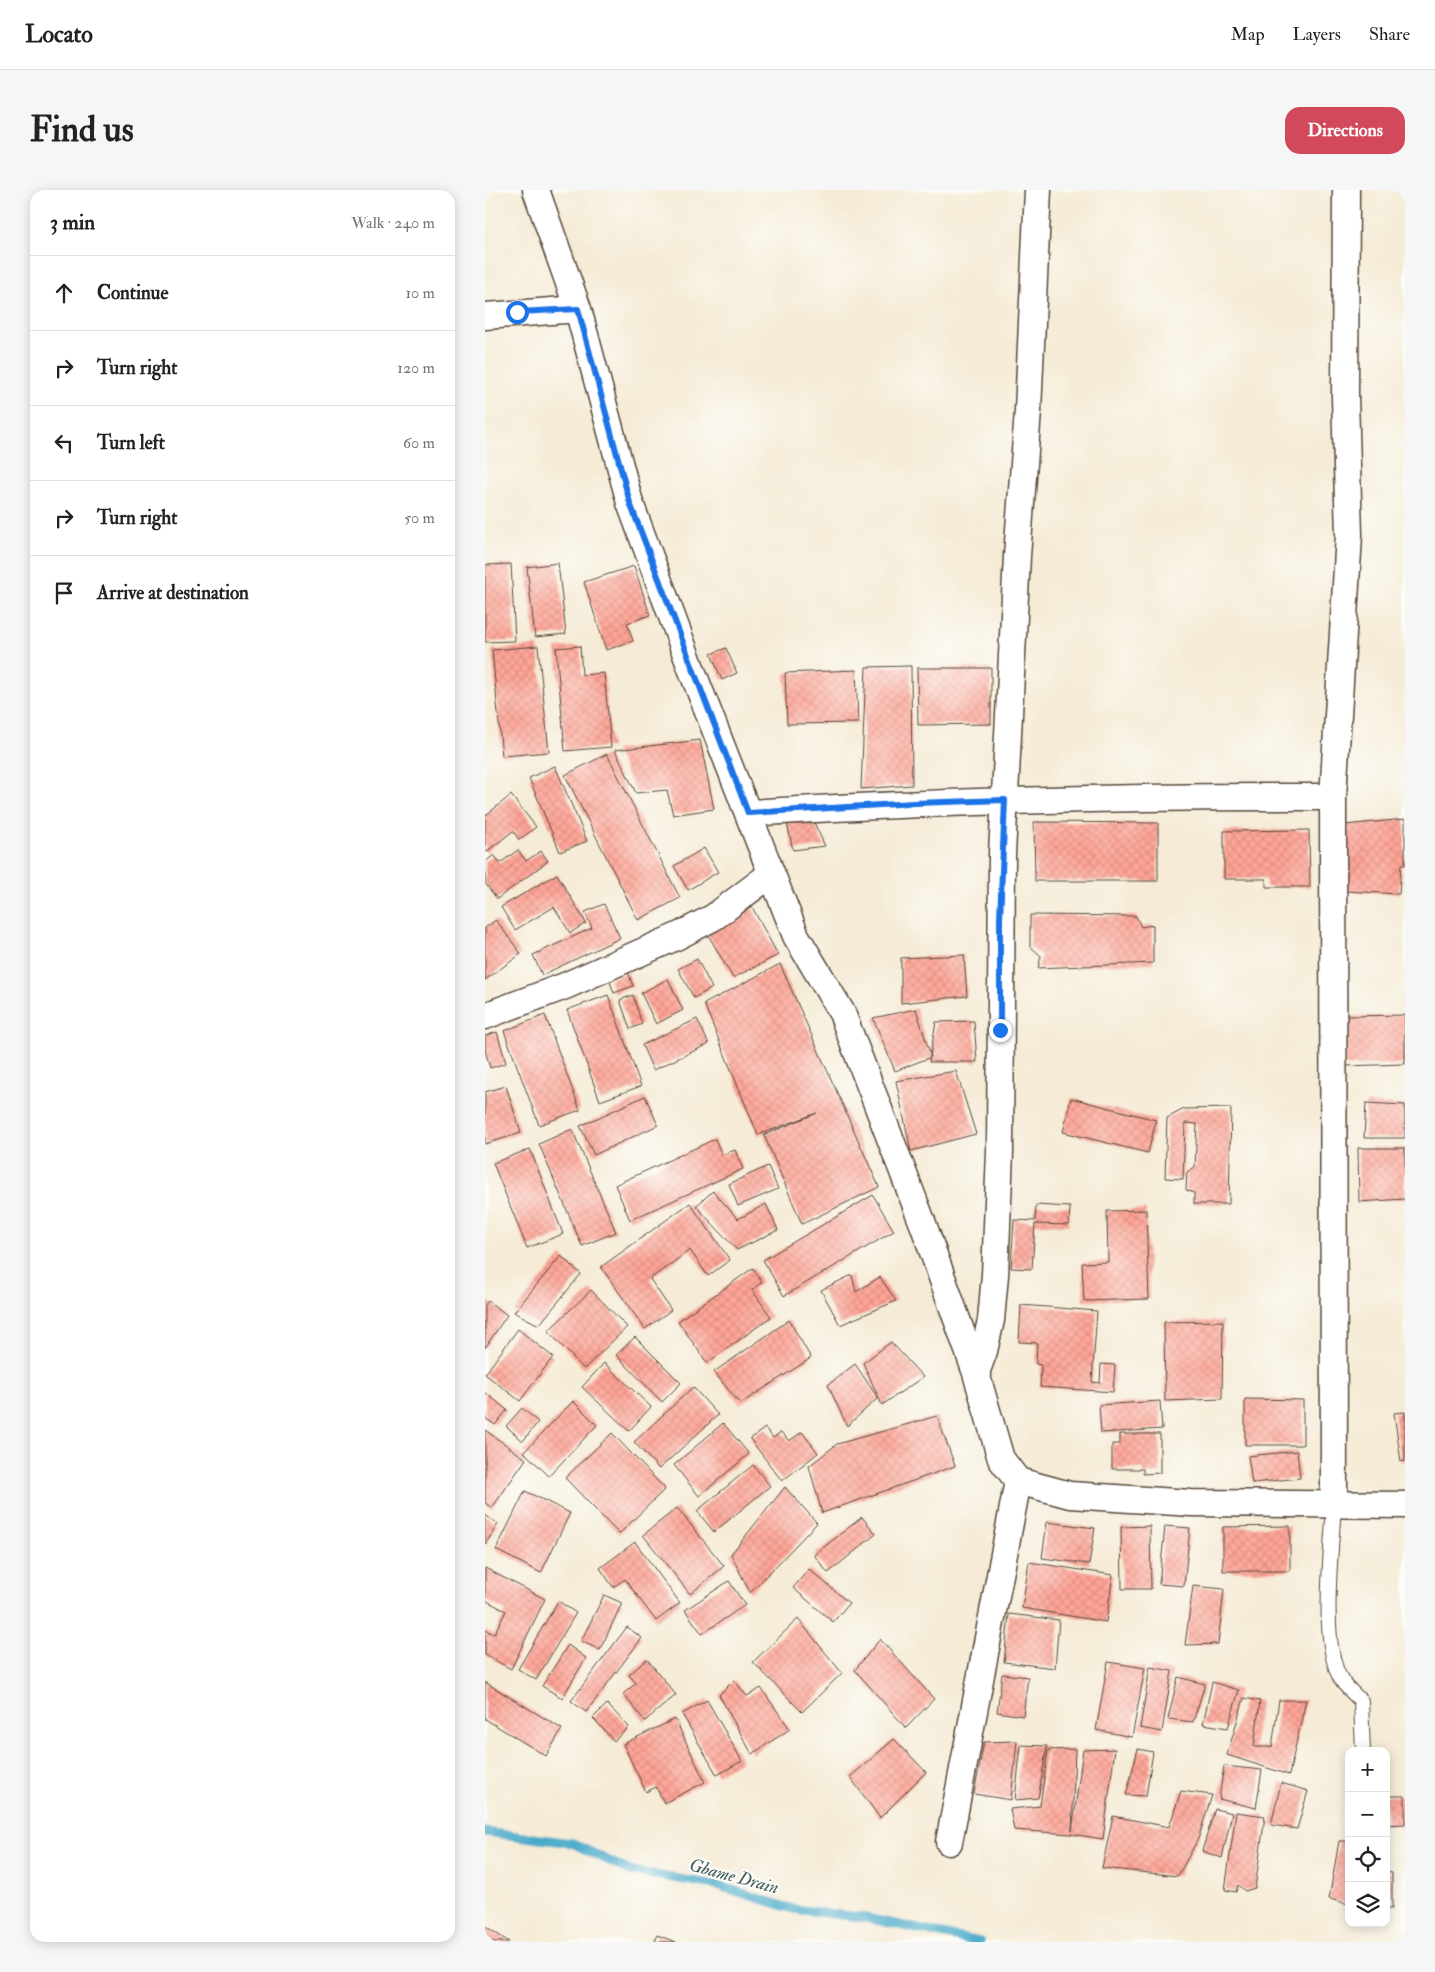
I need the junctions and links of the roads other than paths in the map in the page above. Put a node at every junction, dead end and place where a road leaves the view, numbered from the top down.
1 (536, 190) edge
2 (1038, 190) edge
3 (1346, 190) edge
4 (578, 309) junction
5 (485, 316) edge
6 (1333, 797) junction
7 (1005, 800) junction
8 (748, 813) junction
9 (771, 874) junction
10 (485, 1016) edge
11 (975, 1373) junction
12 (1018, 1481) junction
13 (1334, 1504) junction
14 (1405, 1504) edge
15 (1363, 1747) edge
16 (949, 1842) dead end

1 - 4 street
2 - 7 street
3 - 6 street
4 - 5 street
4 - 8 street
6 - 7 street
6 - 13 street
7 - 8 street
7 - 11 street
8 - 9 street
9 - 10 street
9 - 11 street
11 - 12 street
12 - 13 street
12 - 16 street
13 - 14 street
13 - 15 lane

